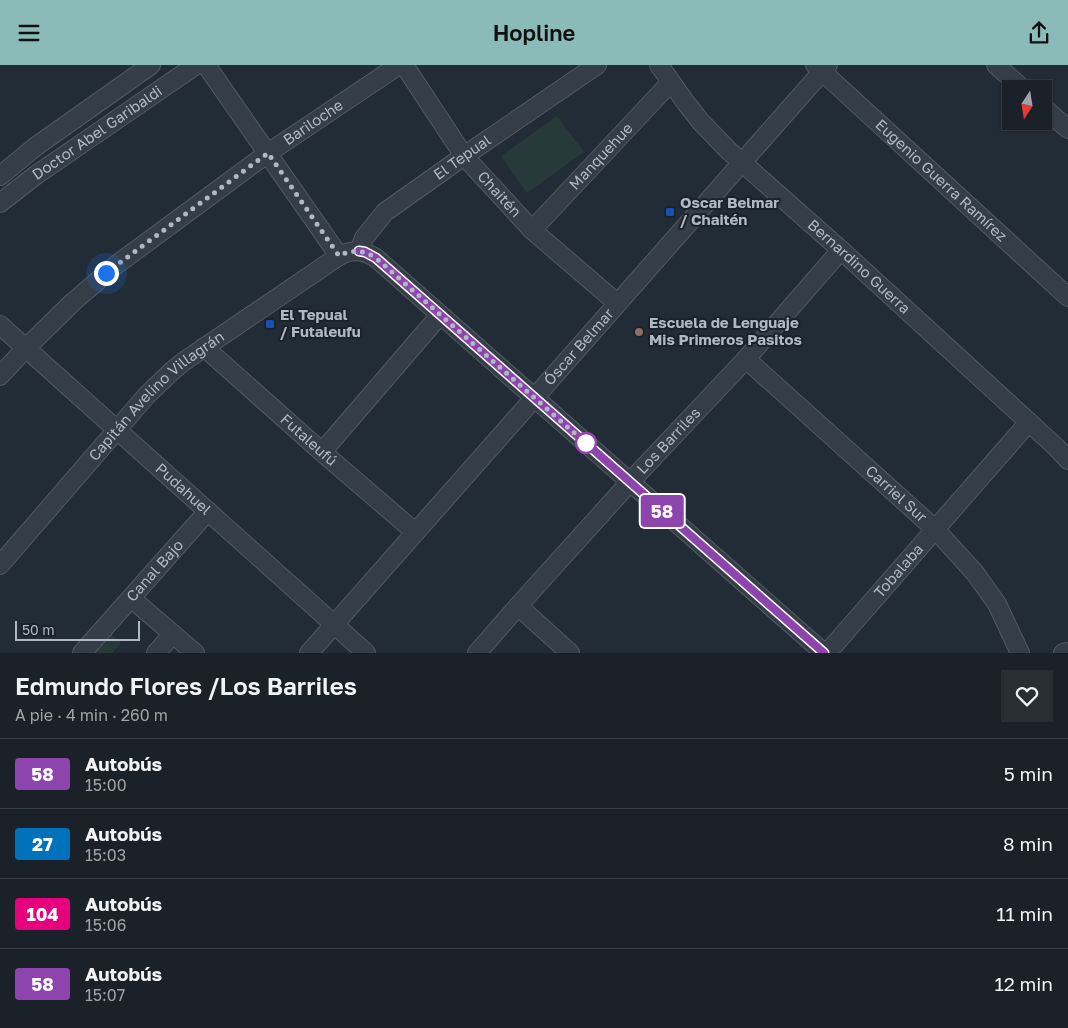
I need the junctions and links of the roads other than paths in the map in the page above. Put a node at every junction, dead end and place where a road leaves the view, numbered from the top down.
1 (151, 65) edge
2 (196, 65) edge
3 (206, 65) edge
4 (399, 65) edge
5 (404, 65) edge
6 (597, 65) edge
7 (659, 65) edge
8 (996, 65) edge
9 (822, 67) edge
10 (1013, 80) edge
11 (671, 82) junction
12 (1052, 115) edge
13 (1068, 129) edge
14 (268, 153) junction
15 (464, 156) junction
16 (742, 163) junction
17 (0, 176) edge
18 (0, 203) edge
19 (532, 230) junction
20 (841, 250) junction
21 (359, 251) junction
22 (339, 256) junction
23 (1068, 297) edge
24 (617, 303) junction
25 (440, 315) junction
26 (0, 325) edge
27 (204, 347) junction
28 (26, 348) junction
29 (746, 359) junction
30 (0, 377) edge
31 (534, 398) junction
32 (1029, 422) junction
33 (117, 430) junction
34 (322, 452) junction
35 (1068, 459) edge
36 (630, 482) junction
37 (208, 511) junction
38 (935, 529) junction
39 (415, 532) junction
40 (0, 565) edge
41 (131, 598) junction
42 (518, 606) junction
43 (334, 624) junction
44 (173, 634) junction
45 (1068, 651) edge
46 (82, 653) edge
47 (156, 653) edge
48 (195, 653) edge
49 (309, 653) edge
50 (366, 653) edge
51 (477, 653) edge
52 (570, 653) edge
53 (825, 653) edge
54 (1020, 653) edge
55 (1063, 653) edge

1 - 17 street, Doctor Abel Garibaldi
2 - 18 street, Doctor Abel Garibaldi
3 - 14 street
4 - 14 street, Bariloche
5 - 15 street, Chaitén
6 - 15 street, El Tepual
7 - 11 street, Bernardino Guerra
8 - 10 street
9 - 16 street, Óscar Belmar
9 - 23 street, Eugenio Guerra Ramírez
11 - 16 street, Bernardino Guerra
11 - 19 street, Manquehue
12 - 13 street
14 - 22 street
14 - 28 street, Bariloche
15 - 19 street, Chaitén
15 - 21 street, El Tepual
16 - 20 street, Bernardino Guerra
16 - 24 street, Óscar Belmar
19 - 24 street, Chaitén
20 - 29 street, Los Barriles
20 - 32 street, Bernardino Guerra
21 - 22 street
21 - 25 street
22 - 27 street, Capitán Avelino Villagrán
24 - 31 street, Óscar Belmar
25 - 31 street
25 - 34 street
26 - 28 street, Pudahuel
27 - 33 street, Capitán Avelino Villagrán
27 - 34 street, Futaleufú
28 - 30 street, Bariloche
28 - 33 street, Pudahuel
29 - 36 street, Los Barriles
29 - 38 street, Carriel Sur
31 - 36 street
31 - 39 street, Óscar Belmar
32 - 35 street, Bernardino Guerra
32 - 38 street, Tobalaba
33 - 37 street, Pudahuel
33 - 40 street, Capitán Avelino Villagrán
34 - 39 street, Futaleufú
36 - 42 street, Los Barriles
36 - 53 street
37 - 41 street, Canal Bajo
37 - 43 street, Pudahuel
38 - 53 street, Tobalaba
38 - 54 street, Carriel Sur
39 - 43 street, Óscar Belmar
41 - 44 street
41 - 46 street, Canal Bajo
42 - 51 street, Los Barriles
42 - 52 street
43 - 49 street, Óscar Belmar
43 - 50 street, Pudahuel
44 - 47 street
44 - 48 street
45 - 55 street

